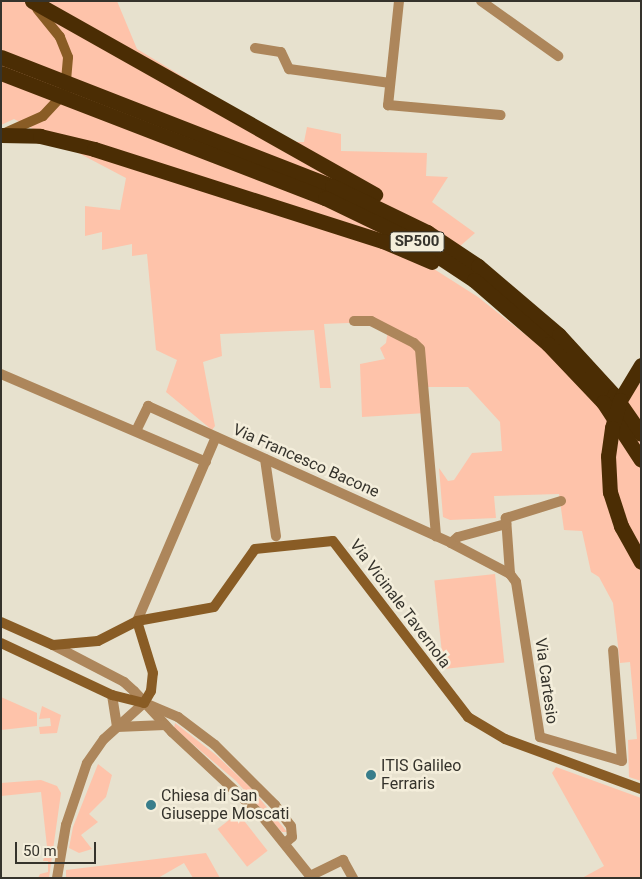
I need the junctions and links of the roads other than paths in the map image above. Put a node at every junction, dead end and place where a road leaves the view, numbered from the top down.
1 (31, 1) edge
2 (399, 1) edge
3 (481, 1) edge
4 (255, 48) dead end
5 (558, 56) dead end
6 (1, 57) edge
7 (1, 73) edge
8 (390, 83) junction
9 (129, 114) junction
10 (501, 115) dead end
11 (1, 135) edge
12 (478, 266) junction
13 (511, 309) junction
14 (354, 321) dead end
15 (641, 365) edge
16 (1, 374) edge
17 (136, 431) junction
18 (641, 434) edge
19 (216, 437) junction
20 (265, 458) junction
21 (641, 460) edge
22 (206, 462) junction
23 (561, 501) dead end
24 (506, 524) junction
25 (276, 536) dead end
26 (436, 536) junction
27 (451, 543) junction
28 (641, 562) edge
29 (510, 574) junction
30 (137, 621) junction
31 (1, 622) edge
32 (1, 642) edge
33 (53, 646) junction
34 (613, 650) dead end
35 (112, 695) junction
36 (144, 703) junction
37 (164, 725) junction
38 (117, 727) junction
39 (641, 789) edge
40 (285, 842) junction
41 (311, 877) edge
42 (57, 878) edge
43 (353, 878) edge

1 - 11 street
1 - 12 highway
2 - 8 street
3 - 5 street
4 - 8 street
6 - 9 highway, SP500
7 - 9 highway, SP500
8 - 10 street
9 - 12 highway, SP500
9 - 13 highway, SP500
11 - 13 highway
12 - 18 highway, SP500
13 - 21 highway, SP500
14 - 26 street
15 - 28 highway
16 - 17 street
17 - 19 street
17 - 22 street
19 - 20 street, Via Francesco Bacone
19 - 22 street, Via Francesco Bacone
20 - 25 street
20 - 26 street, Via Francesco Bacone
22 - 30 street, Via Francesco Bacone
23 - 24 street
24 - 27 street
24 - 29 street, Via Cartesio
26 - 27 street, Via Francesco Bacone
27 - 29 street, Via Francesco Bacone
29 - 34 street, Via Cartesio
30 - 33 street
30 - 36 street
30 - 39 street, Via Vicinale Tavernola
31 - 33 street
32 - 35 street
33 - 36 street
35 - 36 street
35 - 38 street
36 - 37 street
36 - 38 street
36 - 40 street
37 - 38 street
37 - 40 street
38 - 42 street
40 - 41 street
41 - 43 street

